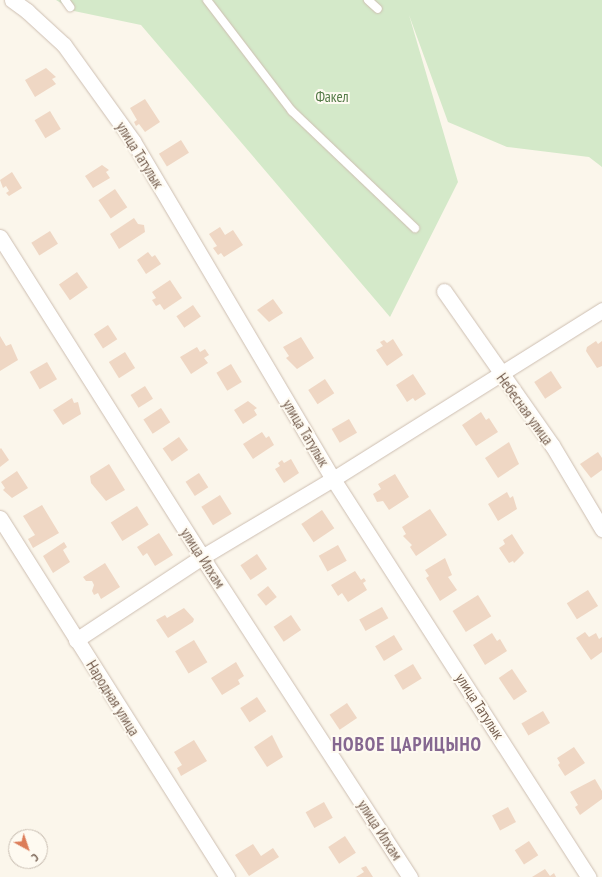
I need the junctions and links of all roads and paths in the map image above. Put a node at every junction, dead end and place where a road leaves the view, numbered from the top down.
1 (12, 0) edge
2 (207, 0) edge
3 (368, 0) edge
4 (378, 9) dead end
5 (415, 228) dead end
6 (0, 237) edge
7 (444, 290) dead end
8 (602, 310) edge
9 (500, 374) junction
10 (333, 479) junction
11 (0, 518) edge
12 (602, 529) edge
13 (202, 557) junction
14 (76, 640) junction
15 (226, 877) edge
16 (410, 877) edge
17 (589, 877) edge

1 - 10 street, улица Татулык
2 - 5 lane
3 - 4 lane
6 - 13 street, улица Илхам
7 - 9 street, Небесная улица
8 - 9 street
9 - 10 street
9 - 12 street, Небесная улица
10 - 13 street
10 - 17 street, улица Татулык
11 - 14 street, Народная улица
13 - 14 street
13 - 16 street, улица Илхам
14 - 15 street, Народная улица

